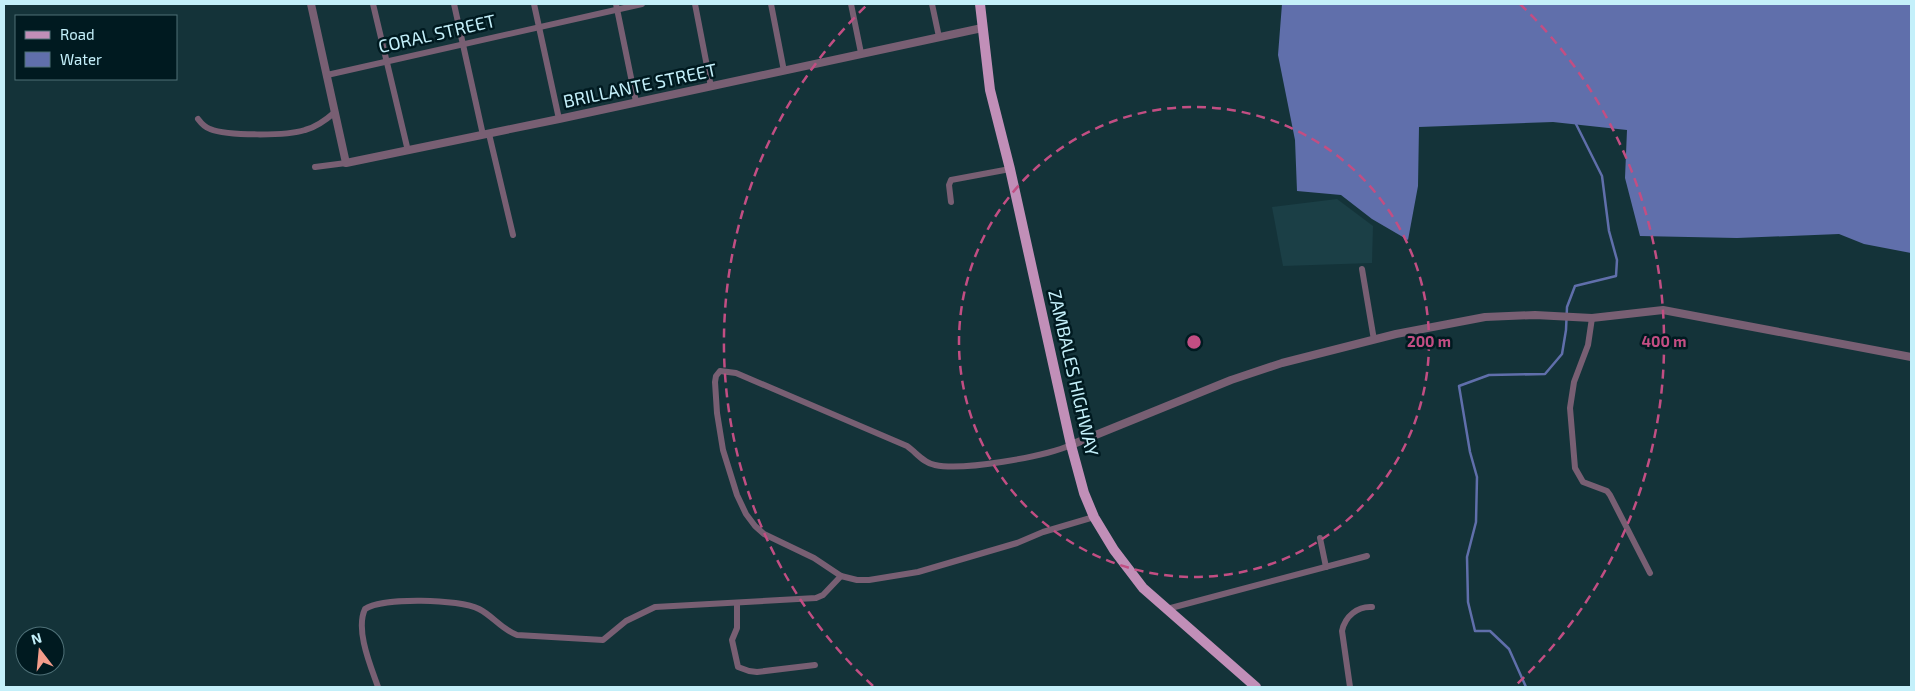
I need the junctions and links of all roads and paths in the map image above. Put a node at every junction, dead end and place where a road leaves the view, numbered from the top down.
1 (311, 4) edge
2 (373, 4) edge
3 (454, 4) edge
4 (534, 4) edge
5 (642, 4) edge
6 (695, 4) edge
7 (770, 4) edge
8 (851, 4) edge
9 (932, 4) edge
10 (980, 4) edge
11 (616, 7) edge
12 (539, 26) junction
13 (982, 28) junction
14 (939, 37) junction
15 (463, 43) junction
16 (861, 53) junction
17 (386, 61) junction
18 (784, 71) junction
19 (327, 75) junction
20 (712, 86) junction
21 (636, 102) junction
22 (335, 112) junction
23 (198, 119) dead end
24 (559, 119) junction
25 (486, 134) junction
26 (408, 151) junction
27 (346, 162) junction
28 (315, 167) dead end
29 (1010, 170) junction
30 (951, 202) dead end
31 (513, 235) dead end
32 (1362, 269) dead end
33 (1589, 318) junction
34 (1374, 340) junction
35 (1911, 357) edge
36 (1911, 363) edge
37 (1071, 445) junction
38 (1094, 517) junction
39 (1320, 538) dead end
40 (1367, 556) dead end
41 (1326, 566) junction
42 (1650, 573) dead end
43 (841, 576) junction
44 (737, 603) junction
45 (1372, 607) dead end
46 (1167, 609) junction
47 (814, 665) dead end
48 (378, 687) edge
49 (1256, 687) edge
50 (1350, 687) edge

1 - 19 street
2 - 17 street
3 - 15 street
4 - 12 street
5 - 11 street, CORAL STREET
6 - 20 street
7 - 18 street
8 - 16 street
9 - 14 street
10 - 13 main road, ZAMBALES HIGHWAY
11 - 12 street, CORAL STREET
11 - 21 street
12 - 15 street, CORAL STREET
12 - 24 street
13 - 14 street, BRILLANTE STREET
13 - 29 main road, ZAMBALES HIGHWAY
14 - 16 street, BRILLANTE STREET
15 - 17 street, CORAL STREET
15 - 25 street
16 - 18 street, BRILLANTE STREET
17 - 19 street, CORAL STREET
17 - 26 street
18 - 20 street, BRILLANTE STREET
19 - 22 street
20 - 21 street, BRILLANTE STREET
21 - 24 street, BRILLANTE STREET
22 - 23 street
22 - 27 street
24 - 25 street, BRILLANTE STREET
25 - 26 street, BRILLANTE STREET
25 - 31 street
26 - 27 street, BRILLANTE STREET
27 - 28 street
29 - 30 street
29 - 37 main road, ZAMBALES HIGHWAY
32 - 34 street
33 - 34 street
33 - 35 street
33 - 42 street
34 - 37 street
35 - 36 street
37 - 38 main road, ZAMBALES HIGHWAY
37 - 43 street
38 - 43 street
38 - 46 main road, ZAMBALES HIGHWAY
39 - 41 street
40 - 41 street
41 - 46 street
43 - 44 street
44 - 47 street
44 - 48 street
45 - 50 street
46 - 49 main road, ZAMBALES HIGHWAY

